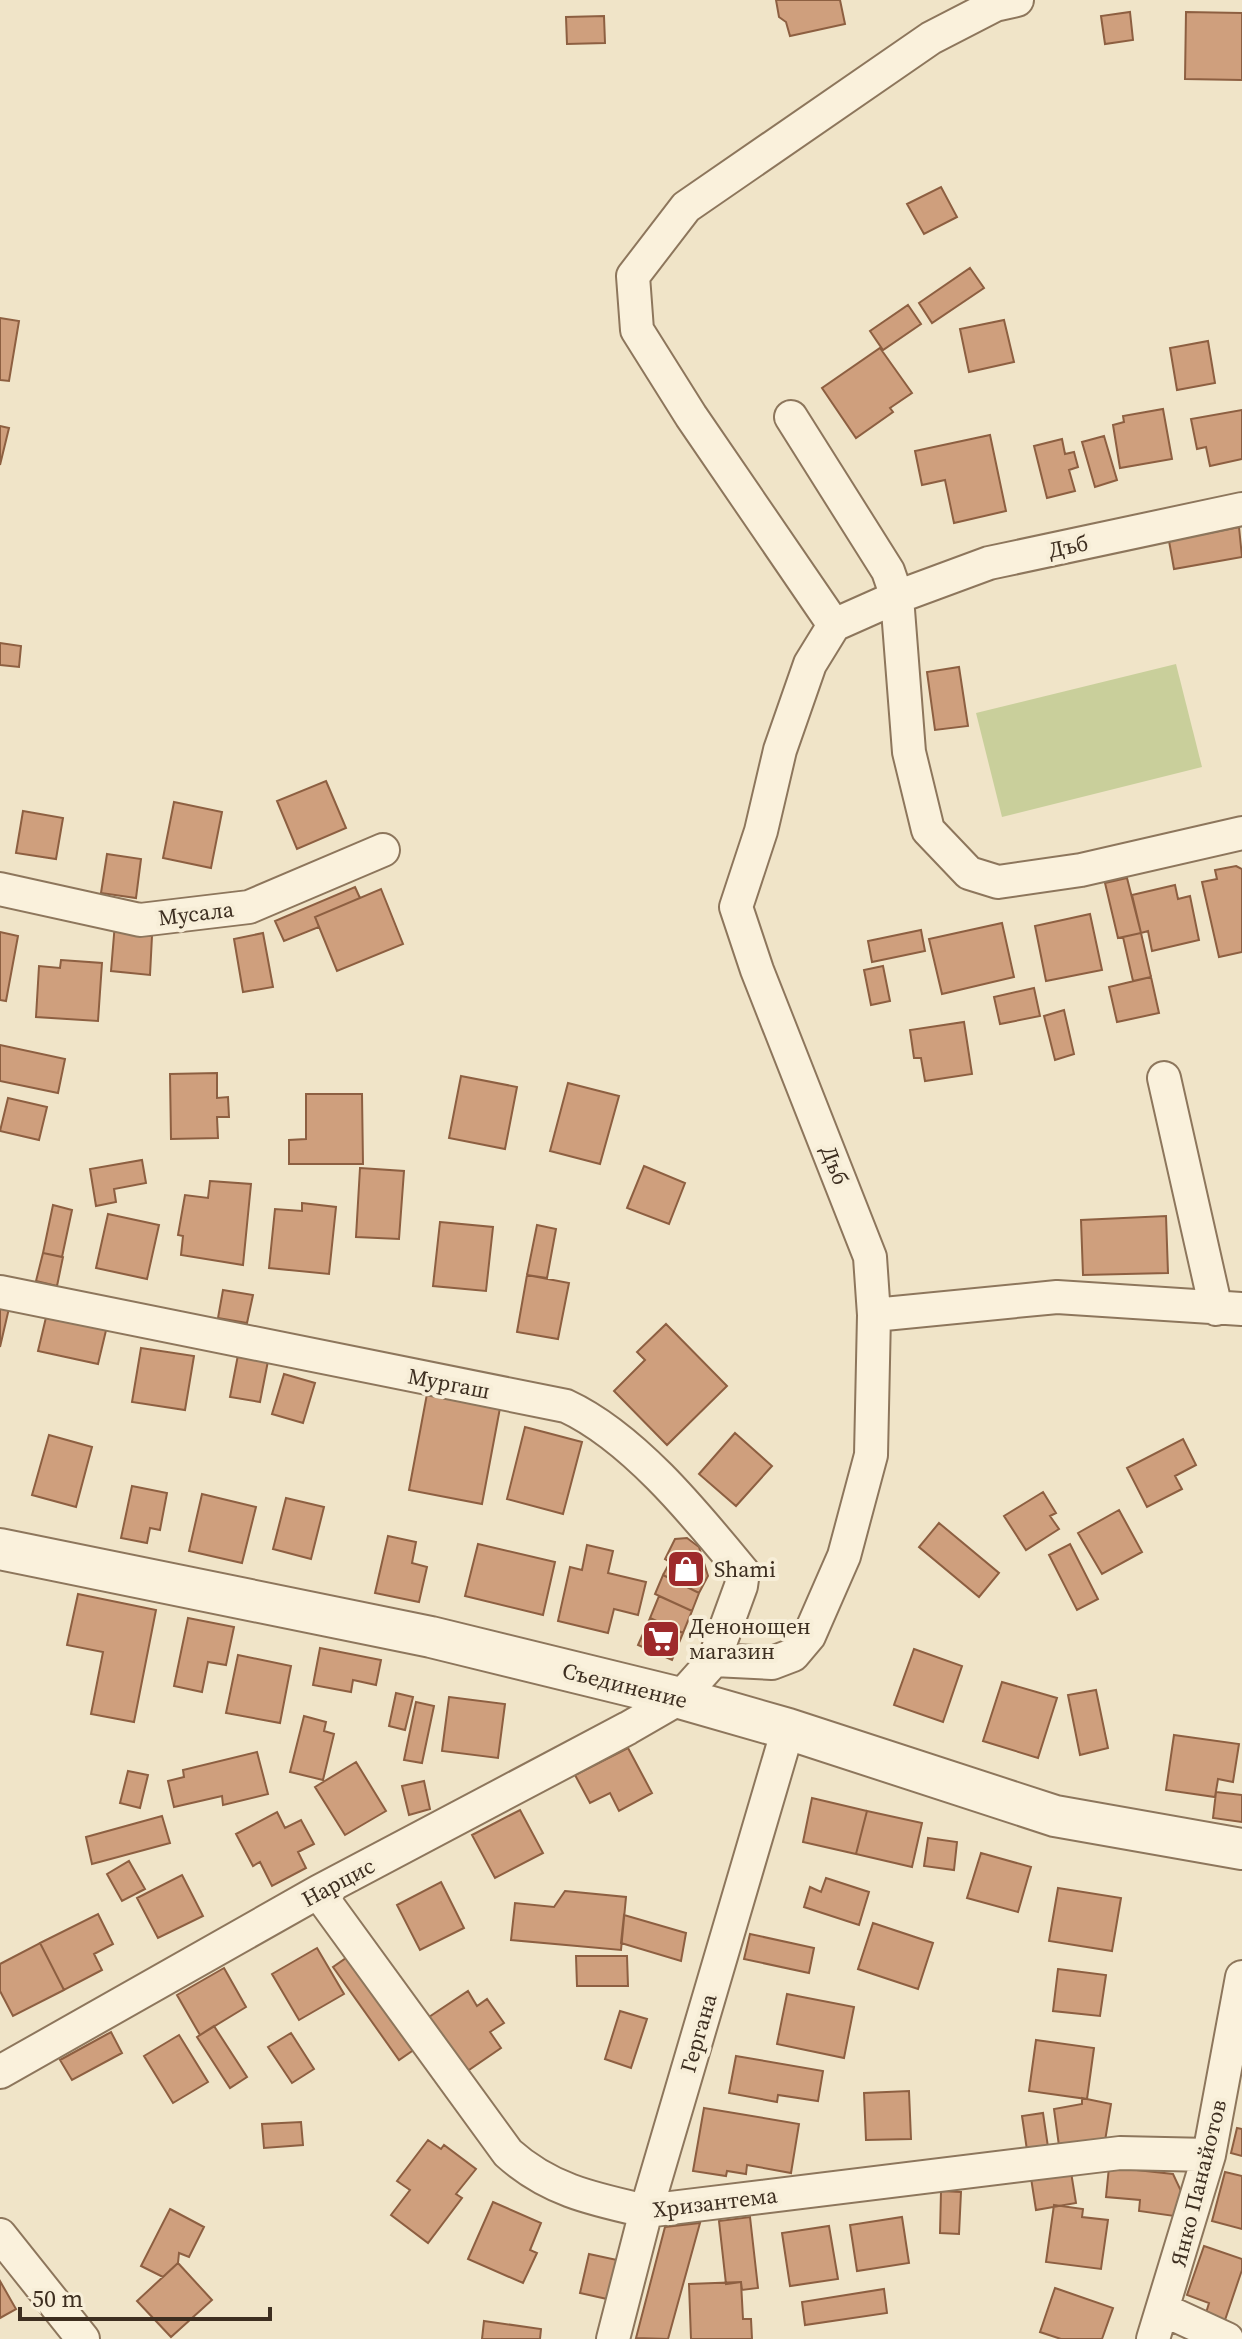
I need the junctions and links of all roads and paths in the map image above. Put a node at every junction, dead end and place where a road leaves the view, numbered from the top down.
1 (1017, 0) edge
2 (791, 417) dead end
3 (1242, 509) edge
4 (897, 597) junction
5 (834, 625) junction
6 (1242, 833) edge
7 (383, 850) dead end
8 (0, 889) edge
9 (1164, 1078) dead end
10 (0, 1292) edge
11 (1229, 1309) edge
12 (874, 1315) junction
13 (0, 1549) edge
14 (714, 1660) junction
15 (680, 1698) junction
16 (788, 1729) junction
17 (1242, 1849) edge
18 (318, 1892) junction
19 (1242, 1977) edge
20 (0, 2072) edge
21 (1209, 2155) junction
22 (646, 2211) junction
23 (0, 2235) edge
24 (1158, 2325) edge
25 (83, 2339) edge
26 (613, 2339) edge
27 (1227, 2339) edge

1 - 5 street
2 - 4 street
3 - 4 street, Дъб
4 - 5 street, Дъб
4 - 6 street
5 - 12 street, Дъб
7 - 8 street, Мусала
9 - 11 street
10 - 14 street, Мургаш
11 - 12 street
12 - 14 street, Дъб
13 - 15 street, Съединение
14 - 15 street
15 - 16 street, Съединение
15 - 18 street, Нарцис
16 - 17 street, Съединение
16 - 22 street, Гергана
18 - 20 street, Нарцис
18 - 22 street, Хризантема
19 - 21 street, Янко Панайотов
21 - 22 street, Хризантема
21 - 24 street, Янко Панайотов
22 - 26 street, Гергана
23 - 25 street
24 - 27 street

